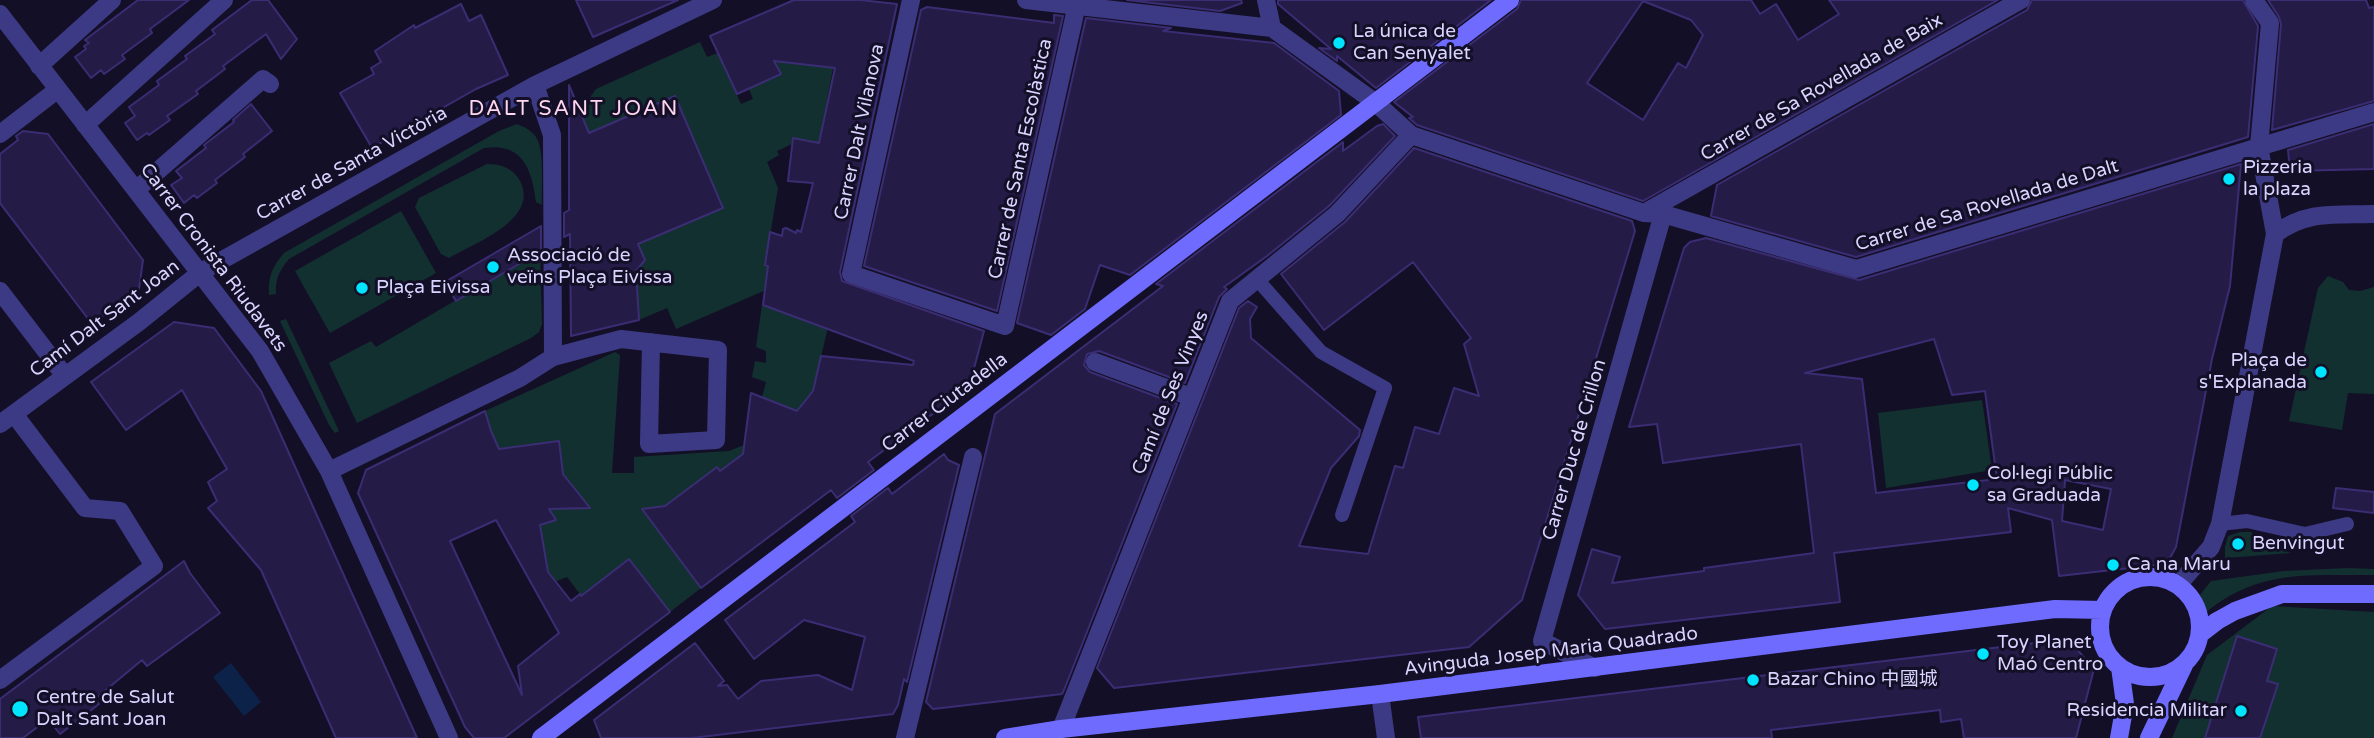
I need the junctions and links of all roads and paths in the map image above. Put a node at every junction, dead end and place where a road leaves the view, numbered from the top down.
1 (112, 0) edge
2 (224, 0) edge
3 (713, 0) edge
4 (911, 0) edge
5 (1026, 0) edge
6 (1266, 0) edge
7 (1510, 0) edge
8 (2021, 0) edge
9 (2255, 0) edge
10 (1077, 3) edge
11 (0, 14) edge
12 (1272, 28) junction
13 (39, 66) junction
14 (270, 84) dead end
15 (534, 85) junction
16 (57, 90) junction
17 (1376, 103) junction
18 (2374, 112) edge
19 (85, 125) junction
20 (0, 134) edge
21 (1411, 135) junction
22 (2259, 146) junction
23 (136, 190) junction
24 (1644, 214) junction
25 (1663, 214) junction
26 (2374, 214) edge
27 (2275, 234) junction
28 (201, 272) junction
29 (1256, 278) junction
30 (0, 291) edge
31 (1005, 326) joint
32 (651, 342) junction
33 (553, 357) junction
34 (1095, 362) dead end
35 (65, 376) junction
36 (1191, 397) junction
37 (7, 419) edge
38 (974, 457) dead end
39 (329, 471) junction
40 (1342, 515) dead end
41 (2220, 524) junction
42 (2347, 524) dead end
43 (2178, 586) junction
44 (2374, 594) edge
45 (2103, 611) junction
46 (2200, 634) junction
47 (2185, 663) junction
48 (2120, 667) junction
49 (1595, 668) junction
50 (0, 680) edge
51 (1380, 694) junction
52 (1061, 729) junction
53 (1013, 737) edge
54 (449, 738) edge
55 (541, 738) edge
56 (905, 738) edge
57 (1386, 738) edge
58 (2119, 738) edge
59 (2149, 738) edge

1 - 13 street
2 - 19 street
3 - 15 street, Carrer de Santa Victòria
4 - 31 street, Carrer Dalt Vilanova
5 - 10 street
6 - 12 street
7 - 17 street, Carrer Ciutadella
8 - 24 street, Carrer de Sa Rovellada de Baix
9 - 22 street
10 - 12 street
10 - 31 street, Carrer de Santa Escolàstica
11 - 13 street, Carrer Cronista Riudavets
12 - 17 street
13 - 16 street, Carrer Cronista Riudavets
14 - 23 street
15 - 28 street, Carrer de Santa Victòria
15 - 33 street
16 - 19 street, Carrer Cronista Riudavets
16 - 20 street
17 - 21 street
17 - 55 street, Carrer Ciutadella
18 - 22 street, Carrer de Sa Rovellada de Dalt
19 - 23 street, Carrer Cronista Riudavets
21 - 24 street, Carrer de Sa Rovellada de Dalt
21 - 29 street, Camí de Ses Vinyes
22 - 25 street, Carrer de Sa Rovellada de Dalt
22 - 27 street
23 - 28 street, Carrer Cronista Riudavets
24 - 25 street, Carrer de Sa Rovellada de Dalt
25 - 49 street, Carrer Duc de Crillon
26 - 27 street
27 - 41 street
28 - 35 street, Camí Dalt Sant Joan
28 - 39 street, Carrer Cronista Riudavets
29 - 36 street, Camí de Ses Vinyes
29 - 40 lane
30 - 35 street
32 - 32 street
32 - 33 street
33 - 39 street
34 - 36 street
35 - 37 street, Camí Dalt Sant Joan
36 - 52 street, Camí de Ses Vinyes
37 - 50 street
38 - 56 street
39 - 54 street, Carrer Cronista Riudavets
41 - 42 lane
41 - 43 street
43 - 45 street
43 - 46 street
44 - 46 street
45 - 48 street
45 - 49 street, Avinguda Josep Maria Quadrado
46 - 47 street
47 - 48 street
47 - 59 street
48 - 58 street
49 - 51 street, Avinguda Josep Maria Quadrado
51 - 52 street, Avinguda Josep Maria Quadrado
51 - 57 street
52 - 53 street, Avinguda Josep Maria Quadrado

